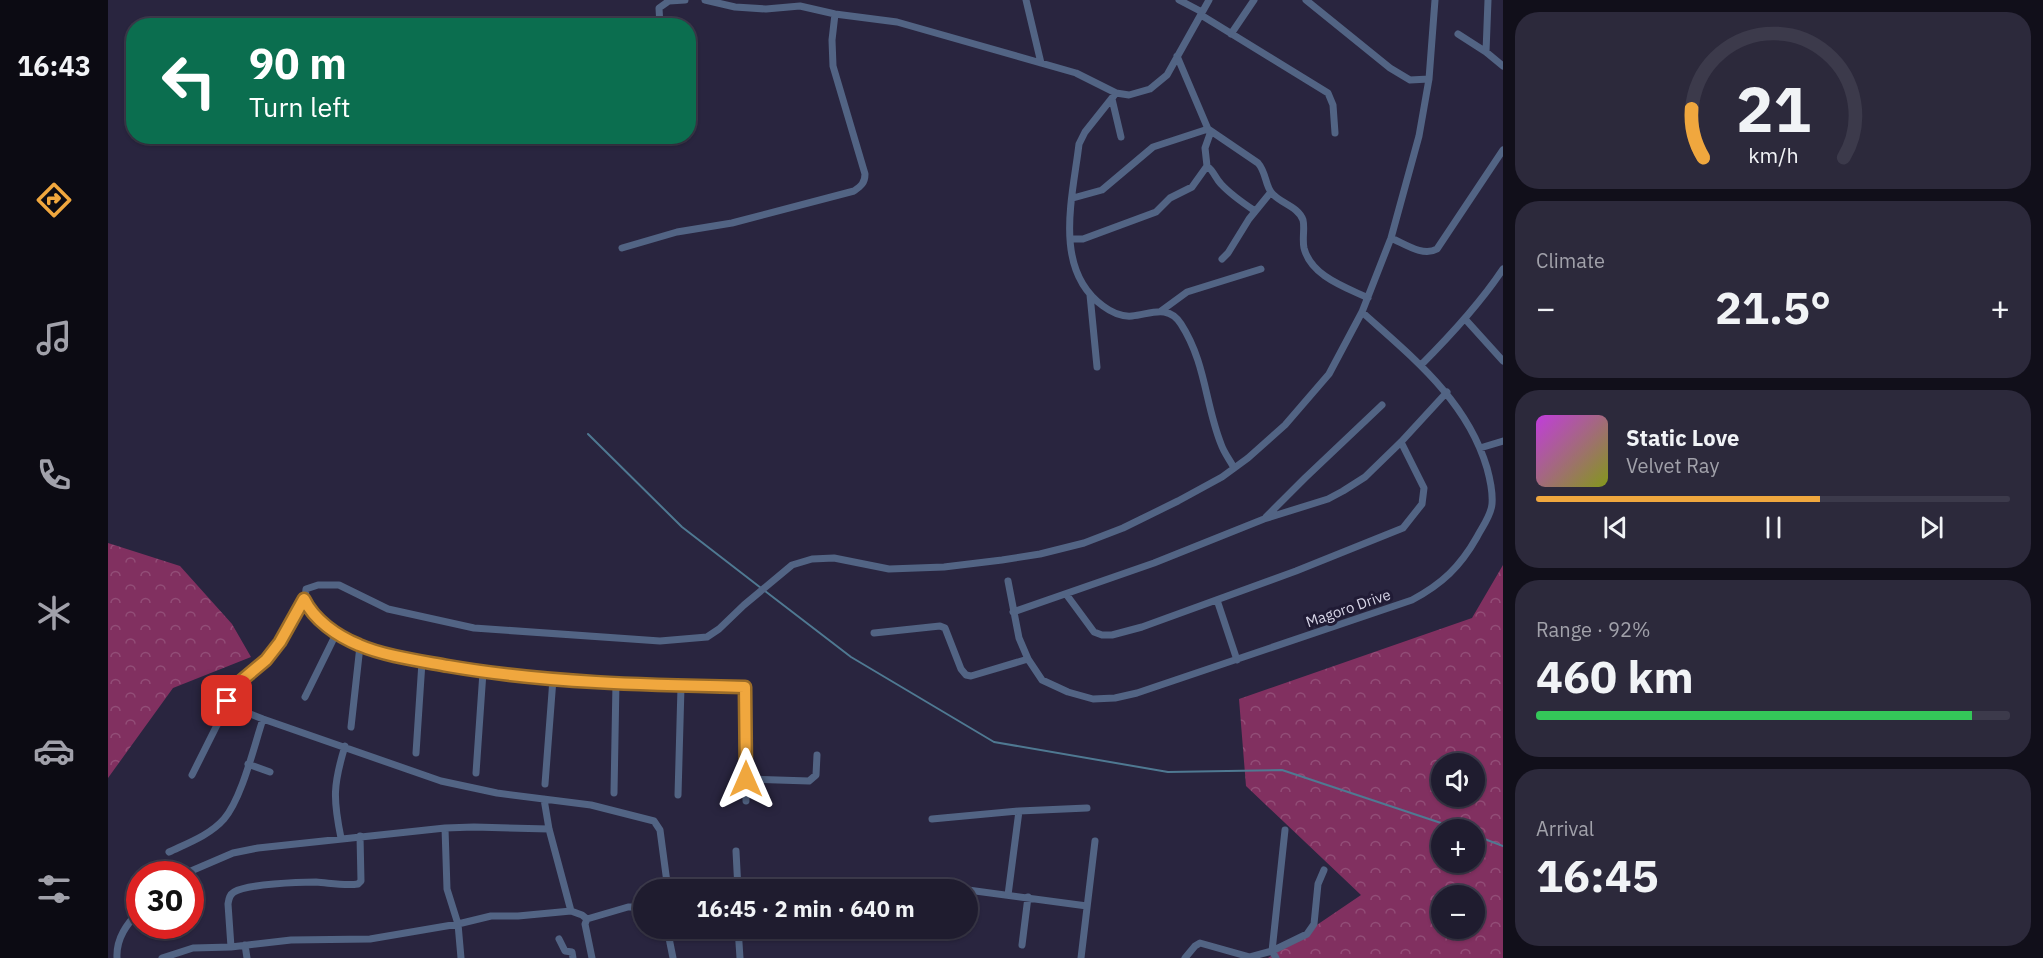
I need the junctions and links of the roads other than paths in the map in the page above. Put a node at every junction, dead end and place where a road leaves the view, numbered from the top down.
1 (685, 0) edge
2 (705, 0) edge
3 (1026, 0) edge
4 (1179, 0) edge
5 (1209, 0) edge
6 (1254, 0) edge
7 (1306, 0) edge
8 (1435, 0) edge
9 (1488, 0) edge
10 (835, 14) junction
11 (1201, 14) junction
12 (659, 18) edge
13 (1232, 34) junction
14 (1458, 34) dead end
15 (1486, 52) junction
16 (1177, 56) junction
17 (1041, 63) junction
18 (1503, 66) edge
19 (1429, 79) junction
20 (1114, 96) junction
21 (1209, 130) junction
22 (1335, 133) dead end
23 (1121, 137) dead end
24 (1503, 150) edge
25 (1207, 166) junction
26 (1271, 192) junction
27 (1073, 198) junction
28 (1255, 211) junction
29 (1391, 238) junction
30 (1070, 239) junction
31 (622, 248) dead end
32 (1222, 260) dead end
33 (1261, 269) dead end
34 (1503, 269) edge
35 (1090, 295) junction
36 (1368, 298) junction
37 (1161, 310) junction
38 (1111, 311) junction
39 (1362, 312) junction
40 (1092, 316) junction
41 (1466, 320) junction
42 (1503, 361) edge
43 (1421, 365) junction
44 (1097, 367) dead end
45 (1447, 392) junction
46 (1382, 405) dead end
47 (1503, 441) edge
48 (1401, 442) junction
49 (1480, 448) junction
50 (1234, 468) junction
51 (1264, 519) junction
52 (1008, 581) dead end
53 (1065, 594) junction
54 (304, 599) junction
55 (1217, 600) junction
56 (1013, 612) junction
57 (874, 633) dead end
58 (336, 634) junction
59 (360, 646) junction
60 (1028, 659) junction
61 (1237, 660) junction
62 (422, 662) junction
63 (483, 672) junction
64 (553, 679) junction
65 (616, 682) junction
66 (681, 687) junction
67 (305, 697) dead end
68 (230, 706) junction
69 (263, 719) junction
70 (351, 728) dead end
71 (345, 746) junction
72 (416, 753) dead end
73 (817, 755) dead end
74 (248, 764) junction
75 (270, 772) dead end
76 (476, 773) dead end
77 (192, 775) dead end
78 (746, 779) junction
79 (545, 784) dead end
80 (614, 793) dead end
81 (678, 795) dead end
82 (544, 799) junction
83 (746, 801) dead end
84 (1087, 808) dead end
85 (1019, 812) junction
86 (932, 819) dead end
87 (445, 828) junction
88 (549, 829) junction
89 (1286, 830) dead end
90 (360, 836) junction
91 (341, 838) junction
92 (1095, 841) dead end
93 (736, 851) dead end
94 (169, 852) dead end
95 (204, 866) edge
96 (1324, 870) dead end
97 (667, 879) edge
98 (737, 879) edge
99 (978, 891) edge
100 (1008, 895) junction
101 (1028, 897) junction
102 (1087, 906) junction
103 (633, 907) edge
104 (571, 911) junction
105 (587, 919) junction
106 (458, 924) junction
107 (126, 926) edge
108 (559, 939) dead end
109 (669, 939) edge
110 (739, 939) edge
111 (245, 945) junction
112 (1023, 945) dead end
113 (231, 947) junction
114 (1274, 955) edge
115 (1249, 957) edge
116 (117, 958) edge
117 (162, 958) edge
118 (247, 958) edge
119 (460, 958) edge
120 (573, 958) edge
121 (592, 958) edge
122 (673, 958) edge
123 (740, 958) edge
124 (1081, 958) edge
125 (1185, 958) edge

1 - 12 street
2 - 10 street
3 - 17 street
4 - 11 street
5 - 11 street
6 - 13 street
7 - 19 street
8 - 19 street
9 - 15 street
10 - 17 street
10 - 31 street
11 - 13 street
11 - 16 street
13 - 22 street
14 - 15 street
15 - 18 street
16 - 20 street
16 - 21 street
17 - 20 street
19 - 29 street
20 - 23 street
20 - 27 street
21 - 25 street
21 - 26 street
21 - 27 street
24 - 29 street
25 - 28 street
25 - 30 street
26 - 28 street
26 - 36 street
27 - 30 street
28 - 32 street
29 - 36 street
30 - 35 street
33 - 37 street
34 - 41 street
35 - 38 street
35 - 40 street
36 - 39 street
37 - 38 street
37 - 50 street
38 - 40 street
39 - 43 street, Magoro Drive
39 - 50 street
40 - 44 street
41 - 42 street
41 - 43 street
43 - 45 street, Magoro Drive
45 - 48 street
45 - 49 street, Magoro Drive
46 - 51 street
47 - 49 street
48 - 51 street
48 - 55 street
49 - 61 street, Magoro Drive
50 - 54 street
51 - 53 street
52 - 56 street, Magoro Drive
53 - 55 street
53 - 56 street
54 - 58 street
54 - 68 street
55 - 61 street
56 - 60 street, Magoro Drive
57 - 60 street
58 - 59 street
58 - 67 street
59 - 62 street
59 - 70 street
60 - 61 street, Magoro Drive
62 - 63 street
62 - 72 street
63 - 64 street
63 - 76 street
64 - 65 street
64 - 79 street
65 - 66 street
65 - 80 street
66 - 78 street
66 - 81 street
68 - 69 street
68 - 77 street
69 - 71 street
69 - 74 street
71 - 82 street
71 - 91 street
73 - 78 street
74 - 75 street
74 - 94 street
78 - 83 street
82 - 88 street
82 - 97 street
84 - 85 street
85 - 86 street
85 - 100 street
87 - 88 street
87 - 90 street
87 - 106 street
88 - 104 street
89 - 114 street
90 - 91 street
90 - 113 street
91 - 95 street
92 - 102 street
93 - 98 street
96 - 114 street
99 - 100 street
100 - 101 street
101 - 102 street
101 - 112 street
102 - 124 street
103 - 105 street
104 - 105 street
104 - 106 street
105 - 121 street
106 - 111 street
106 - 119 street
107 - 116 street
108 - 120 street
109 - 122 street
110 - 123 street
111 - 113 street
111 - 118 street
113 - 117 street
114 - 115 street
115 - 125 street

